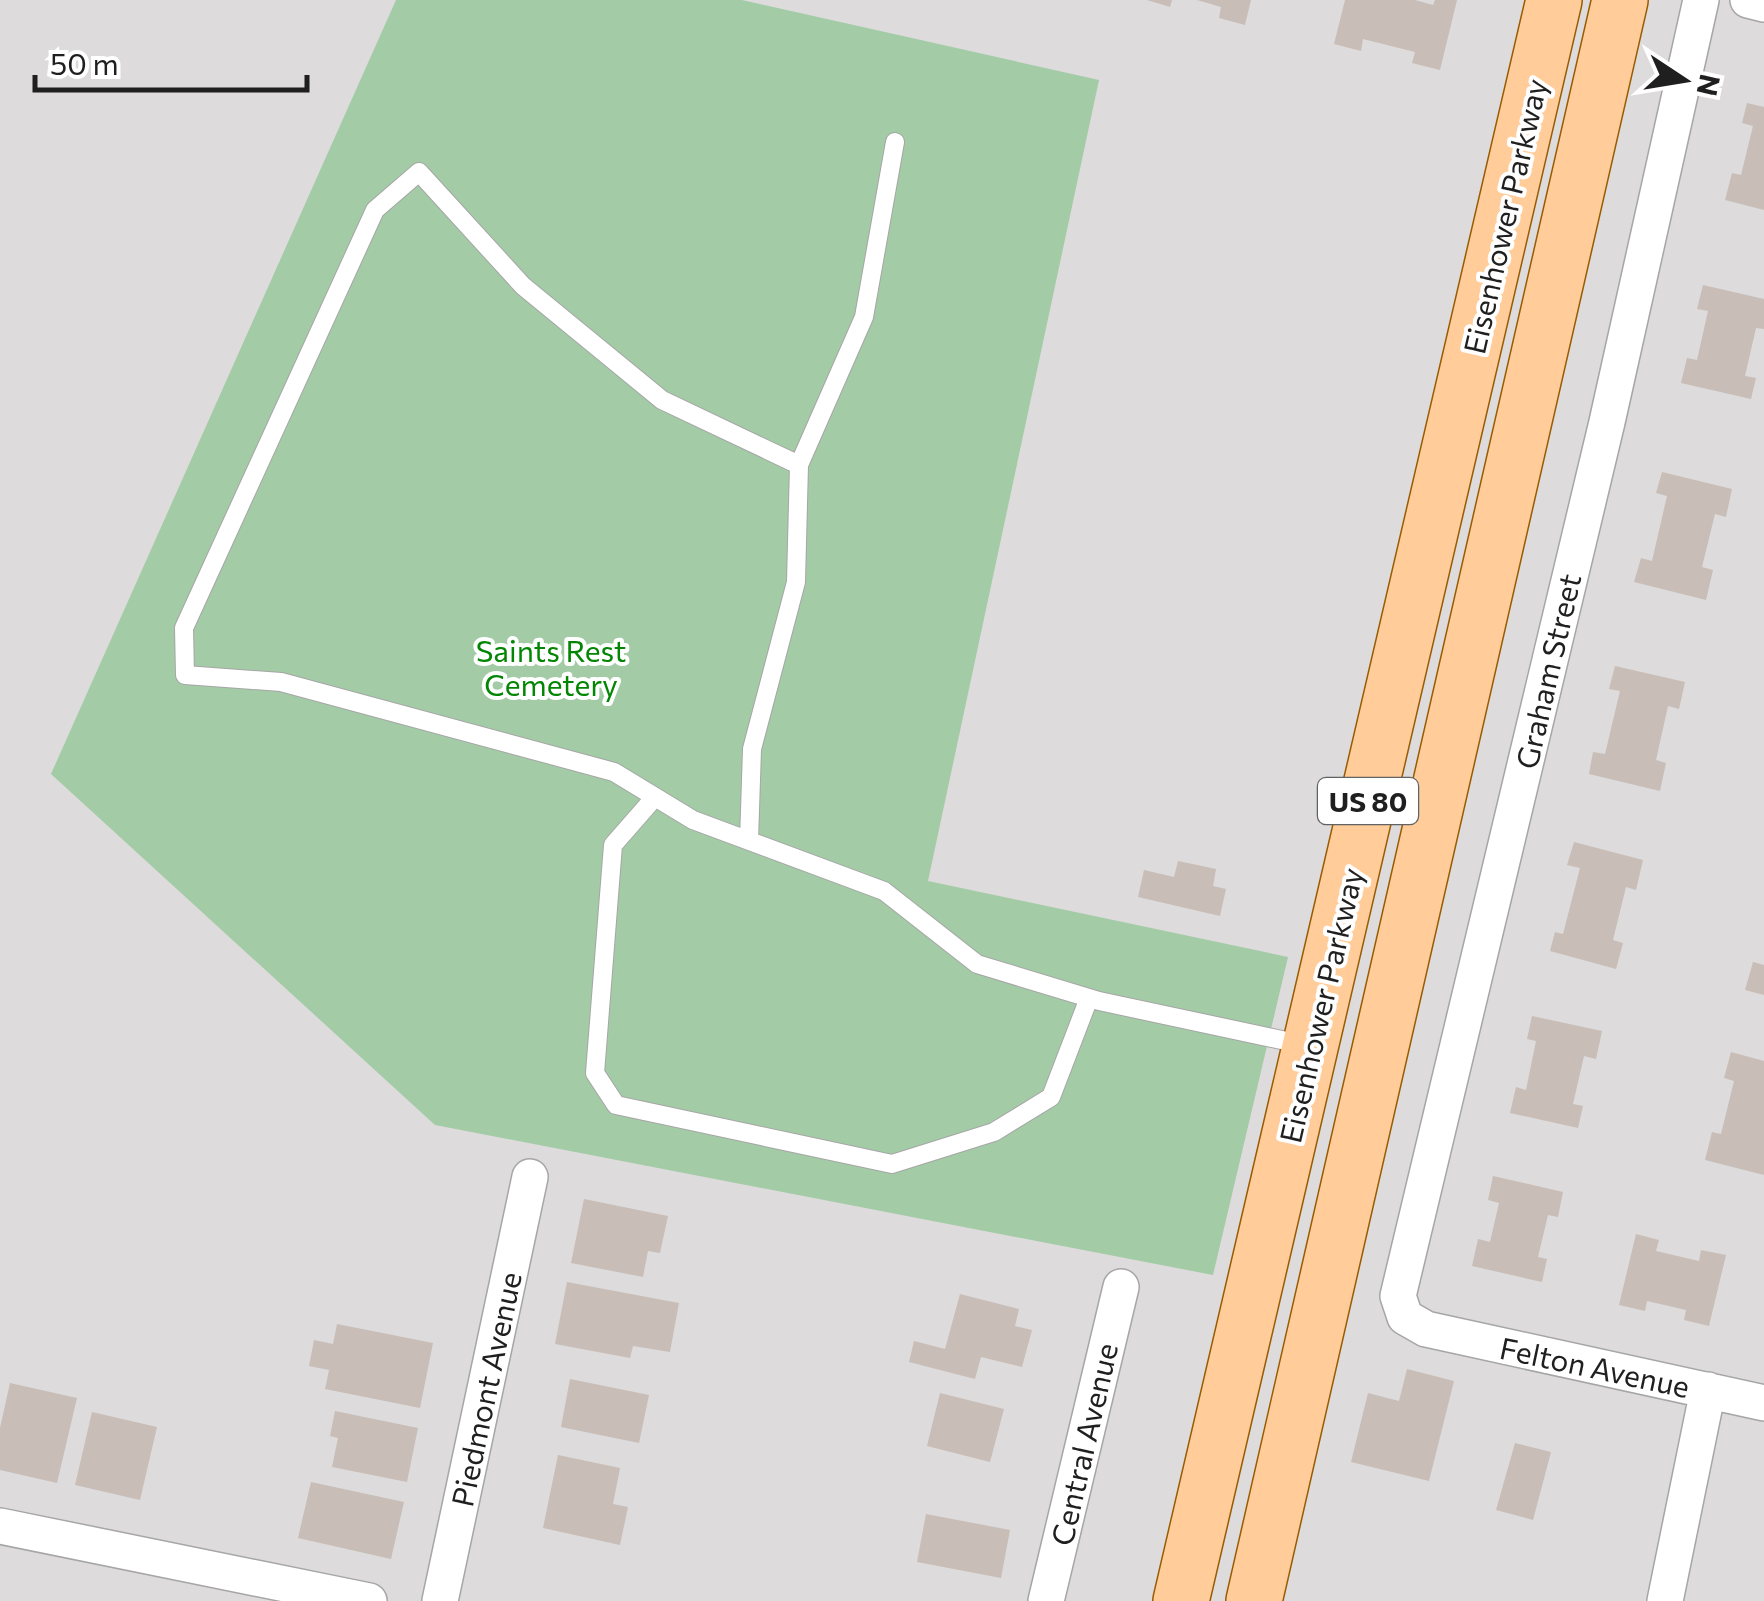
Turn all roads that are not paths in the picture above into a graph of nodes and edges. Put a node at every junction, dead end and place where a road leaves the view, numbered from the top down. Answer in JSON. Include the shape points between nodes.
{"nodes":[{"id":1,"x":1554,"y":0,"type":"edge"},
{"id":2,"x":1701,"y":0,"type":"edge"},
{"id":3,"x":1748,"y":0,"type":"edge"},
{"id":4,"x":1764,"y":4,"type":"edge"},
{"id":5,"x":1605,"y":14,"type":"edge"},
{"id":6,"x":896,"y":142,"type":"dead end"},
{"id":7,"x":799,"y":466,"type":"junction"},
{"id":8,"x":654,"y":796,"type":"junction"},
{"id":9,"x":750,"y":841,"type":"junction"},
{"id":10,"x":1089,"y":998,"type":"junction"},
{"id":11,"x":1311,"y":1046,"type":"junction"},
{"id":12,"x":530,"y":1177,"type":"dead end"},
{"id":13,"x":1121,"y":1287,"type":"dead end"},
{"id":14,"x":1426,"y":1329,"type":"joint"},
{"id":15,"x":1708,"y":1390,"type":"junction"},
{"id":16,"x":1764,"y":1402,"type":"edge"},
{"id":17,"x":0,"y":1526,"type":"edge"},
{"id":18,"x":369,"y":1601,"type":"edge"},
{"id":19,"x":440,"y":1601,"type":"edge"},
{"id":20,"x":1046,"y":1601,"type":"edge"},
{"id":21,"x":1182,"y":1601,"type":"edge"},
{"id":22,"x":1254,"y":1601,"type":"edge"},
{"id":23,"x":1665,"y":1601,"type":"edge"}],
"edges":[{"from":1,"to":11,"type":"main road","name":"Eisenhower Parkway","number":"US 80"},
{"from":2,"to":14,"type":"street","name":"Graham Street","via":[[1398,1296],[1406,1316]]},
{"from":3,"to":4,"type":"street"},
{"from":5,"to":22,"type":"main road","number":"US 80"},
{"from":6,"to":7,"type":"lane","via":[[864,317]]},
{"from":7,"to":8,"type":"lane","via":[[662,400],[522,286],[419,172],[375,210],[184,628],[184,675],[281,682],[614,772]]},
{"from":7,"to":9,"type":"lane","via":[[796,582],[752,749]]},
{"from":8,"to":9,"type":"lane","via":[[693,820]]},
{"from":8,"to":10,"type":"lane","via":[[613,844],[595,1073],[616,1105],[892,1164],[994,1132],[1051,1097]]},
{"from":9,"to":10,"type":"lane","via":[[884,891],[977,964]]},
{"from":10,"to":11,"type":"lane"},
{"from":11,"to":21,"type":"main road","name":"Eisenhower Parkway","number":"US 80"},
{"from":12,"to":19,"type":"street","name":"Piedmont Avenue"},
{"from":13,"to":20,"type":"street","name":"Central Avenue"},
{"from":14,"to":15,"type":"street","name":"Felton Avenue"},
{"from":15,"to":16,"type":"street","name":"Felton Avenue"},
{"from":15,"to":23,"type":"street"},
{"from":17,"to":18,"type":"street"}]}
